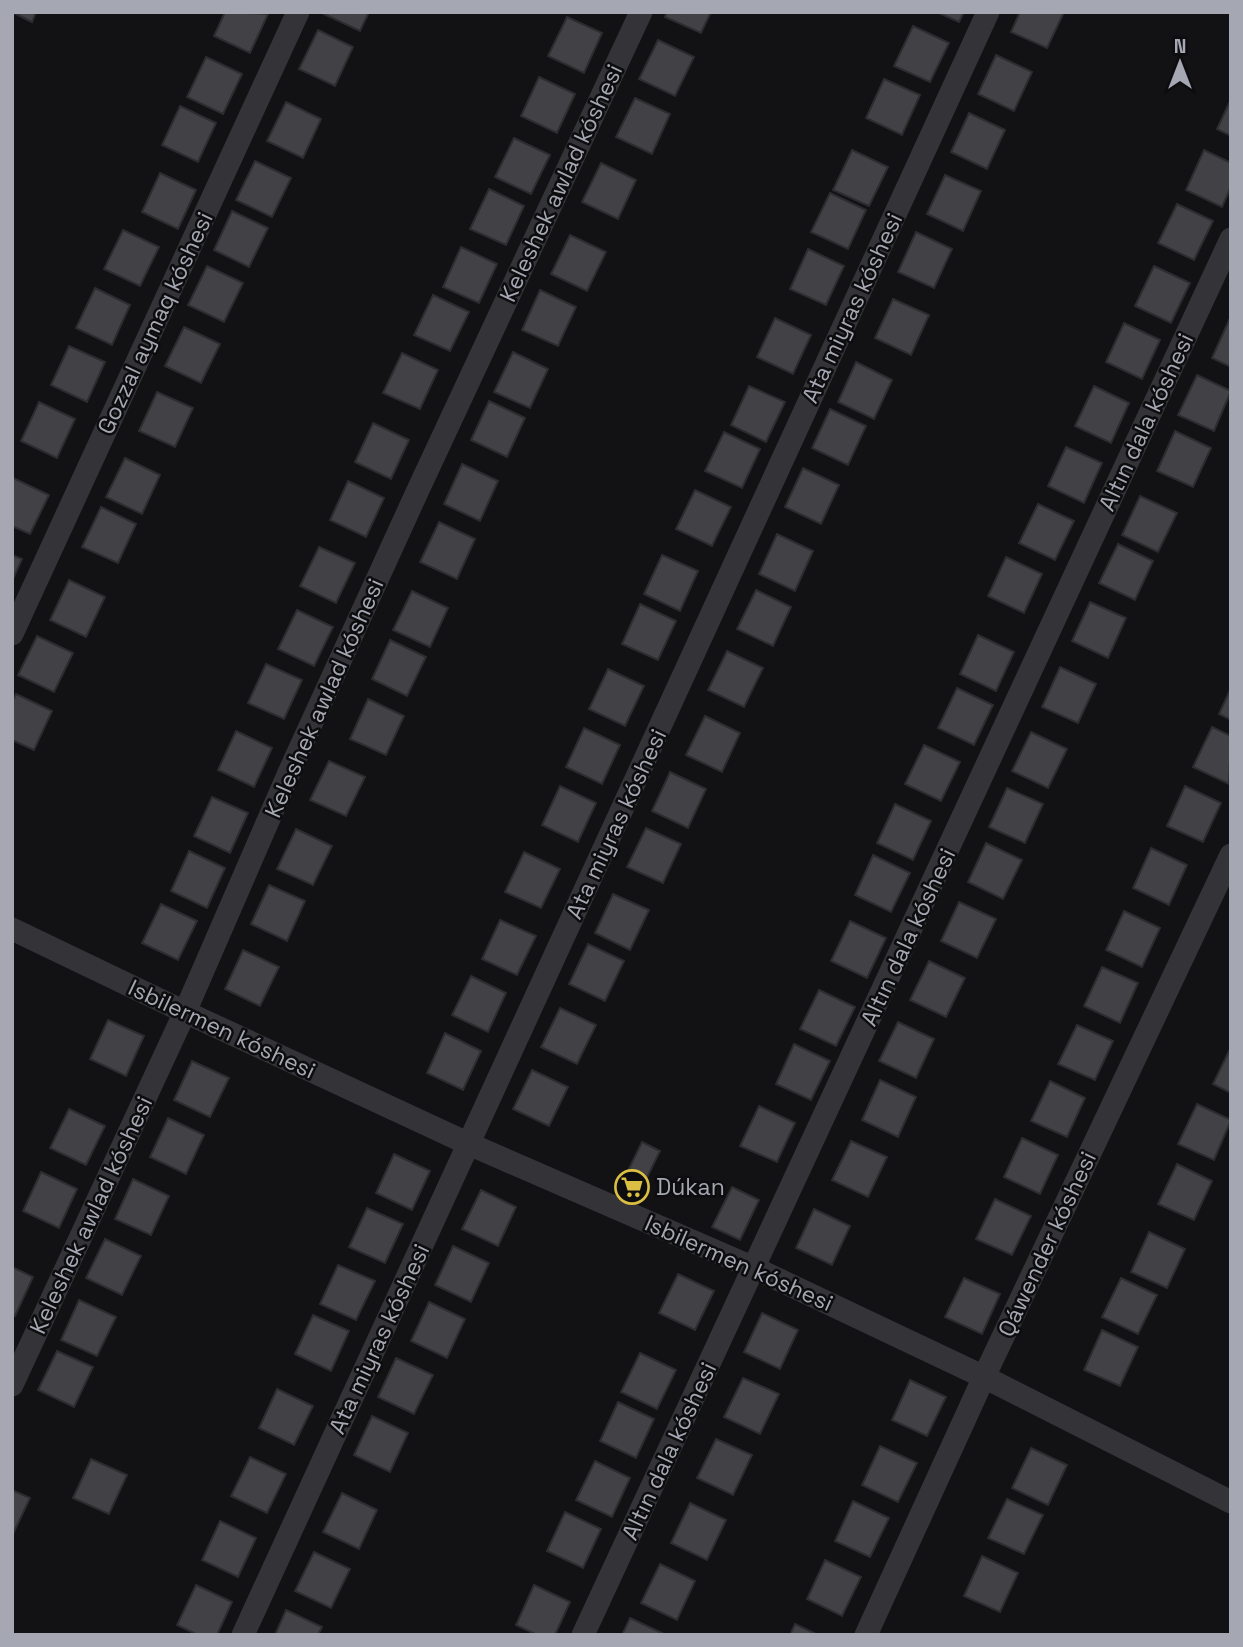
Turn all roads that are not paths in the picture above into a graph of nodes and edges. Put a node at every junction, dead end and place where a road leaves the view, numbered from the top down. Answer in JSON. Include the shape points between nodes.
{"nodes":[{"id":1,"x":298,"y":12,"type":"edge"},
{"id":2,"x":640,"y":12,"type":"edge"},
{"id":3,"x":988,"y":12,"type":"edge"},
{"id":4,"x":1231,"y":239,"type":"edge"},
{"id":5,"x":12,"y":634,"type":"edge"},
{"id":6,"x":1231,"y":855,"type":"edge"},
{"id":7,"x":12,"y":929,"type":"edge"},
{"id":8,"x":185,"y":1012,"type":"junction"},
{"id":9,"x":470,"y":1143,"type":"junction"},
{"id":10,"x":754,"y":1268,"type":"junction"},
{"id":11,"x":984,"y":1377,"type":"junction"},
{"id":12,"x":12,"y":1385,"type":"edge"},
{"id":13,"x":1231,"y":1502,"type":"edge"},
{"id":14,"x":243,"y":1635,"type":"edge"},
{"id":15,"x":583,"y":1635,"type":"edge"},
{"id":16,"x":866,"y":1635,"type":"edge"}],
"edges":[{"from":1,"to":5,"type":"street","name":"Gozzal aymaq kóshesi"},
{"from":2,"to":8,"type":"street","name":"Keleshek awlad kóshesi","via":[[400,527]]},
{"from":3,"to":9,"type":"street","name":"Ata miyras kóshesi"},
{"from":4,"to":10,"type":"street","name":"Altın dala kóshesi"},
{"from":6,"to":11,"type":"street","name":"Qáwender kóshesi"},
{"from":7,"to":8,"type":"street","name":"Isbilermen kóshesi"},
{"from":8,"to":9,"type":"street","name":"Isbilermen kóshesi"},
{"from":8,"to":12,"type":"street","name":"Keleshek awlad kóshesi"},
{"from":9,"to":10,"type":"street","name":"Isbilermen kóshesi"},
{"from":9,"to":14,"type":"street","name":"Ata miyras kóshesi"},
{"from":10,"to":11,"type":"street","name":"Isbilermen kóshesi"},
{"from":10,"to":15,"type":"street","name":"Altın dala kóshesi"},
{"from":11,"to":13,"type":"street","name":"Isbilermen kóshesi"},
{"from":11,"to":16,"type":"street","name":"Qáwender kóshesi"}]}
